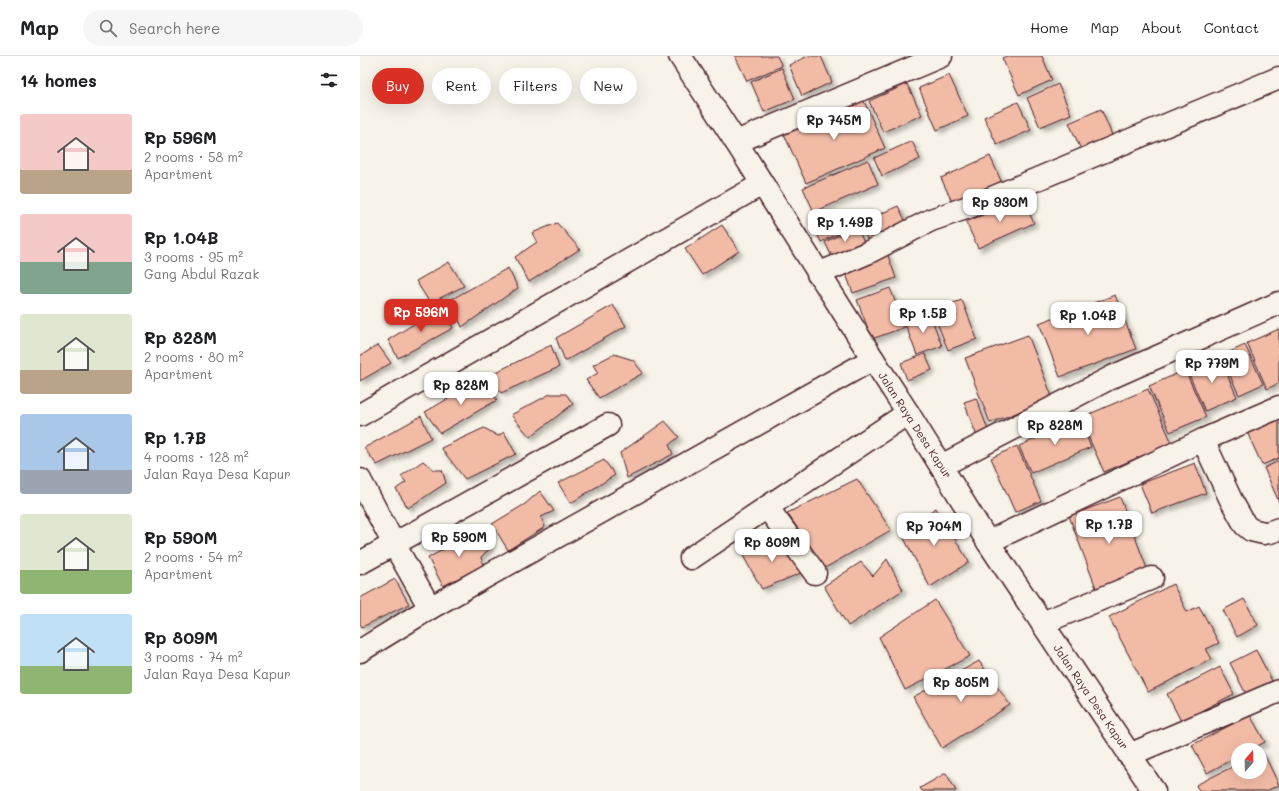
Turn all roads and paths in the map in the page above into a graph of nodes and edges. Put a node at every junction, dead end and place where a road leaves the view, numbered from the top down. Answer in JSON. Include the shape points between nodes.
{"nodes":[{"id":1,"x":680,"y":56,"type":"edge"},
{"id":2,"x":941,"y":56,"type":"edge"},
{"id":3,"x":1279,"y":78,"type":"edge"},
{"id":4,"x":736,"y":142,"type":"junction"},
{"id":5,"x":762,"y":184,"type":"junction"},
{"id":6,"x":818,"y":274,"type":"junction"},
{"id":7,"x":1279,"y":303,"type":"edge"},
{"id":8,"x":873,"y":360,"type":"junction"},
{"id":9,"x":1279,"y":407,"type":"edge"},
{"id":10,"x":908,"y":413,"type":"junction"},
{"id":11,"x":360,"y":415,"type":"edge"},
{"id":12,"x":608,"y":425,"type":"dead end"},
{"id":13,"x":1203,"y":440,"type":"junction"},
{"id":14,"x":941,"y":466,"type":"junction"},
{"id":15,"x":360,"y":480,"type":"edge"},
{"id":16,"x":767,"y":507,"type":"junction"},
{"id":17,"x":1279,"y":528,"type":"edge"},
{"id":18,"x":988,"y":542,"type":"junction"},
{"id":19,"x":394,"y":544,"type":"junction"},
{"id":20,"x":691,"y":558,"type":"dead end"},
{"id":21,"x":360,"y":563,"type":"edge"},
{"id":22,"x":815,"y":573,"type":"dead end"},
{"id":23,"x":1152,"y":578,"type":"dead end"},
{"id":24,"x":430,"y":608,"type":"junction"},
{"id":25,"x":1042,"y":623,"type":"junction"},
{"id":26,"x":360,"y":651,"type":"edge"},
{"id":27,"x":1279,"y":691,"type":"edge"},
{"id":28,"x":1129,"y":755,"type":"junction"},
{"id":29,"x":1148,"y":789,"type":"edge"}],
"edges":[{"from":1,"to":4,"type":"street","name":"Jalan Raya Desa Kapur"},
{"from":2,"to":4,"type":"street"},
{"from":3,"to":6,"type":"street","via":[[980,203],[931,220],[867,253]]},
{"from":4,"to":5,"type":"street","name":"Jalan Raya Desa Kapur"},
{"from":5,"to":6,"type":"street","name":"Jalan Raya Desa Kapur"},
{"from":5,"to":11,"type":"street"},
{"from":6,"to":8,"type":"street","name":"Jalan Raya Desa Kapur"},
{"from":7,"to":14,"type":"street","via":[[1112,377]]},
{"from":8,"to":10,"type":"street","name":"Jalan Raya Desa Kapur"},
{"from":8,"to":24,"type":"street"},
{"from":9,"to":13,"type":"street"},
{"from":10,"to":14,"type":"street","name":"Jalan Raya Desa Kapur"},
{"from":10,"to":16,"type":"street"},
{"from":12,"to":19,"type":"street"},
{"from":13,"to":17,"type":"street","via":[[1245,525],[1251,530],[1264,533]]},
{"from":13,"to":18,"type":"street"},
{"from":14,"to":18,"type":"street","name":"Jalan Raya Desa Kapur"},
{"from":15,"to":19,"type":"street"},
{"from":16,"to":20,"type":"street"},
{"from":16,"to":22,"type":"street"},
{"from":18,"to":25,"type":"street","name":"Jalan Raya Desa Kapur"},
{"from":19,"to":21,"type":"street"},
{"from":19,"to":24,"type":"street"},
{"from":23,"to":25,"type":"street"},
{"from":24,"to":26,"type":"street"},
{"from":25,"to":28,"type":"street","name":"Jalan Raya Desa Kapur"},
{"from":27,"to":28,"type":"street"},
{"from":28,"to":29,"type":"street","name":"Jalan Raya Desa Kapur"}]}
